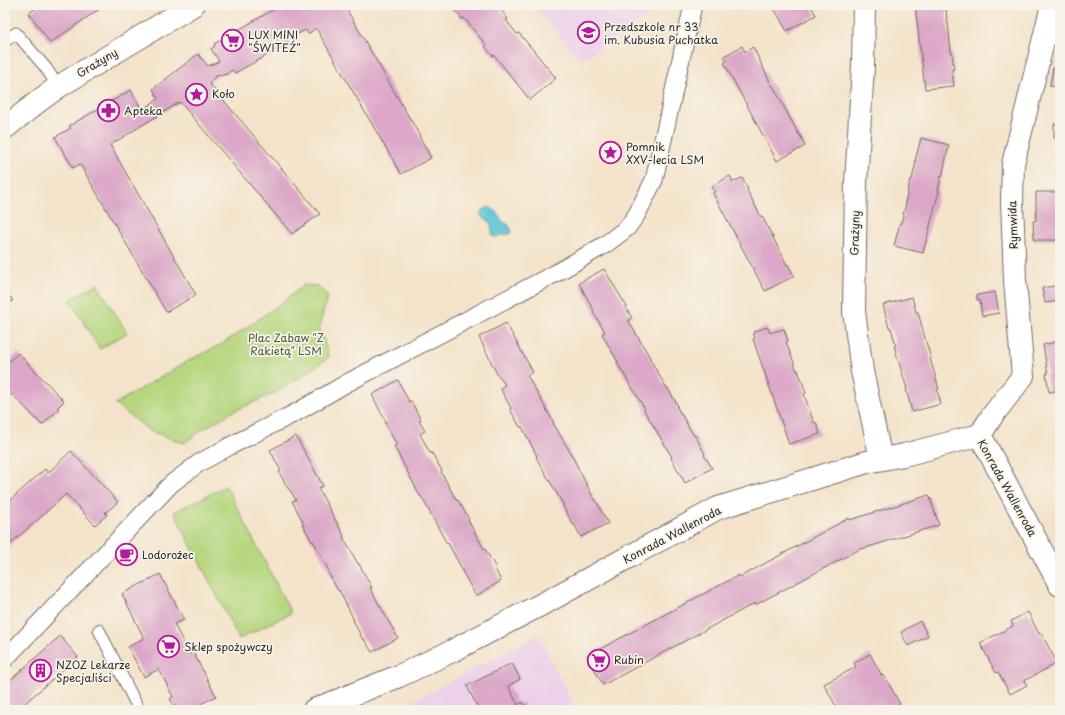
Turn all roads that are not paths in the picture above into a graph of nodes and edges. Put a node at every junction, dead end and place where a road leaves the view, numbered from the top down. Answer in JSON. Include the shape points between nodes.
{"nodes":[{"id":1,"x":194,"y":5,"type":"edge"},
{"id":2,"x":693,"y":5,"type":"edge"},
{"id":3,"x":864,"y":5,"type":"edge"},
{"id":4,"x":1052,"y":5,"type":"edge"},
{"id":5,"x":5,"y":42,"type":"edge"},
{"id":6,"x":58,"y":87,"type":"junction"},
{"id":7,"x":5,"y":128,"type":"edge"},
{"id":8,"x":980,"y":435,"type":"junction"},
{"id":9,"x":881,"y":459,"type":"junction"},
{"id":10,"x":1060,"y":585,"type":"edge"},
{"id":11,"x":99,"y":630,"type":"dead end"},
{"id":12,"x":5,"y":659,"type":"edge"},
{"id":13,"x":139,"y":710,"type":"edge"},
{"id":14,"x":314,"y":710,"type":"edge"}],
"edges":[{"from":1,"to":6,"type":"street","name":"Grażyny"},
{"from":2,"to":12,"type":"street","via":[[654,180],[627,228],[606,244],[558,272],[199,463],[171,484]]},
{"from":3,"to":9,"type":"street","name":"Grażyny","via":[[856,183],[854,311],[862,371]]},
{"from":4,"to":8,"type":"street","name":"Rymwida","via":[[1013,164],[1015,280],[1023,376]]},
{"from":5,"to":6,"type":"lane","via":[[16,33],[46,68]]},
{"from":6,"to":7,"type":"street","name":"Grażyny"},
{"from":8,"to":9,"type":"street","name":"Konrada Wallenroda"},
{"from":8,"to":10,"type":"street","name":"Konrada Wallenroda"},
{"from":9,"to":14,"type":"street","name":"Konrada Wallenroda","via":[[718,508],[452,651],[400,676]]},
{"from":11,"to":13,"type":"lane"}]}
